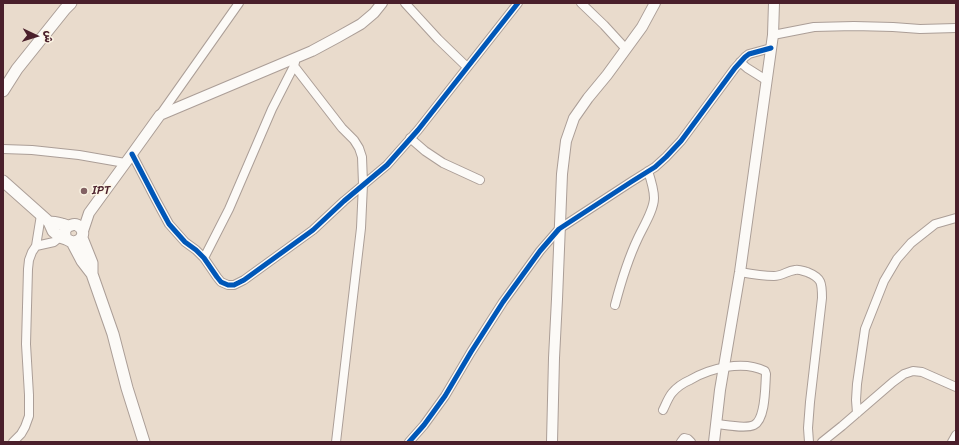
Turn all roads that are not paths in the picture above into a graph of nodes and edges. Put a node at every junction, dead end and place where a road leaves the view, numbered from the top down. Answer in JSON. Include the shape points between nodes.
{"nodes":[{"id":1,"x":71,"y":3,"type":"edge"},
{"id":2,"x":239,"y":3,"type":"edge"},
{"id":3,"x":382,"y":3,"type":"edge"},
{"id":4,"x":405,"y":3,"type":"edge"},
{"id":5,"x":518,"y":3,"type":"edge"},
{"id":6,"x":581,"y":3,"type":"edge"},
{"id":7,"x":655,"y":3,"type":"edge"},
{"id":8,"x":774,"y":3,"type":"edge"},
{"id":9,"x":956,"y":28,"type":"edge"},
{"id":10,"x":773,"y":35,"type":"junction"},
{"id":11,"x":771,"y":48,"type":"junction"},
{"id":12,"x":626,"y":49,"type":"junction"},
{"id":13,"x":295,"y":62,"type":"junction"},
{"id":14,"x":740,"y":62,"type":"junction"},
{"id":15,"x":467,"y":67,"type":"junction"},
{"id":16,"x":766,"y":80,"type":"junction"},
{"id":17,"x":3,"y":91,"type":"edge"},
{"id":18,"x":160,"y":115,"type":"junction"},
{"id":19,"x":410,"y":138,"type":"junction"},
{"id":20,"x":3,"y":149,"type":"edge"},
{"id":21,"x":132,"y":154,"type":"junction"},
{"id":22,"x":125,"y":163,"type":"junction"},
{"id":23,"x":648,"y":172,"type":"junction"},
{"id":24,"x":480,"y":180,"type":"dead end"},
{"id":25,"x":3,"y":181,"type":"edge"},
{"id":26,"x":363,"y":184,"type":"junction"},
{"id":27,"x":956,"y":218,"type":"edge"},
{"id":28,"x":45,"y":219,"type":"junction"},
{"id":29,"x":559,"y":229,"type":"junction"},
{"id":30,"x":72,"y":234,"type":"junction"},
{"id":31,"x":36,"y":246,"type":"junction"},
{"id":32,"x":204,"y":258,"type":"junction"},
{"id":33,"x":740,"y":272,"type":"junction"},
{"id":34,"x":615,"y":305,"type":"dead end"},
{"id":35,"x":724,"y":367,"type":"junction"},
{"id":36,"x":956,"y":386,"type":"edge"},
{"id":37,"x":663,"y":410,"type":"dead end"},
{"id":38,"x":857,"y":413,"type":"junction"},
{"id":39,"x":717,"y":424,"type":"junction"},
{"id":40,"x":956,"y":435,"type":"edge"},
{"id":41,"x":14,"y":442,"type":"edge"},
{"id":42,"x":144,"y":442,"type":"edge"},
{"id":43,"x":336,"y":442,"type":"edge"},
{"id":44,"x":408,"y":442,"type":"edge"},
{"id":45,"x":552,"y":442,"type":"edge"},
{"id":46,"x":681,"y":442,"type":"edge"},
{"id":47,"x":691,"y":442,"type":"edge"},
{"id":48,"x":714,"y":442,"type":"edge"},
{"id":49,"x":809,"y":442,"type":"edge"},
{"id":50,"x":822,"y":442,"type":"edge"},
{"id":51,"x":952,"y":442,"type":"edge"}],
"edges":[{"from":1,"to":17,"type":"main road","via":[[17,69]]},
{"from":2,"to":18,"type":"street"},
{"from":3,"to":13,"type":"street","via":[[361,24]]},
{"from":4,"to":15,"type":"street"},
{"from":5,"to":15,"type":"street"},
{"from":6,"to":12,"type":"street"},
{"from":7,"to":12,"type":"street"},
{"from":8,"to":10,"type":"street"},
{"from":9,"to":10,"type":"street","via":[[814,27]]},
{"from":10,"to":11,"type":"street"},
{"from":11,"to":14,"type":"street","via":[[749,54]]},
{"from":11,"to":16,"type":"street"},
{"from":12,"to":29,"type":"street","via":[[574,118],[566,141]]},
{"from":13,"to":18,"type":"street","via":[[273,68]]},
{"from":13,"to":26,"type":"street","via":[[359,148]]},
{"from":13,"to":32,"type":"street","via":[[229,209]]},
{"from":14,"to":16,"type":"street"},
{"from":14,"to":23,"type":"street","via":[[681,141]]},
{"from":15,"to":19,"type":"street"},
{"from":16,"to":33,"type":"street"},
{"from":18,"to":21,"type":"street"},
{"from":19,"to":24,"type":"street","via":[[443,163]]},
{"from":19,"to":26,"type":"street","via":[[387,165]]},
{"from":20,"to":22,"type":"street","via":[[79,155]]},
{"from":21,"to":22,"type":"street"},
{"from":21,"to":32,"type":"street","via":[[169,224]]},
{"from":22,"to":30,"type":"street"},
{"from":23,"to":29,"type":"street"},
{"from":23,"to":34,"type":"street","via":[[654,200],[620,285]]},
{"from":25,"to":28,"type":"main road"},
{"from":26,"to":32,"type":"street","via":[[313,230],[234,285],[228,285],[216,277]]},
{"from":26,"to":43,"type":"street","via":[[361,228]]},
{"from":27,"to":38,"type":"street","via":[[935,224],[912,243],[897,259],[884,281],[865,330],[857,384]]},
{"from":28,"to":30,"type":"main road","via":[[63,224]]},
{"from":28,"to":31,"type":"street"},
{"from":29,"to":44,"type":"street","via":[[503,302],[444,396],[424,425]]},
{"from":29,"to":45,"type":"street"},
{"from":30,"to":31,"type":"street"},
{"from":30,"to":42,"type":"main road","via":[[82,261],[92,274],[113,334]]},
{"from":31,"to":41,"type":"street","via":[[28,269],[26,344],[29,416],[23,431]]},
{"from":33,"to":35,"type":"street"},
{"from":33,"to":49,"type":"street","via":[[775,276],[798,269],[817,277],[820,281],[822,298],[810,402]]},
{"from":35,"to":37,"type":"street","via":[[701,374],[681,385],[672,393]]},
{"from":35,"to":39,"type":"street"},
{"from":35,"to":39,"type":"street","via":[[755,367],[765,371],[763,408],[759,420],[754,425]]},
{"from":36,"to":38,"type":"street","via":[[922,372],[913,371],[893,382]]},
{"from":38,"to":50,"type":"street"},
{"from":39,"to":48,"type":"street"},
{"from":40,"to":51,"type":"street"},
{"from":46,"to":47,"type":"street","via":[[684,438]]}]}
